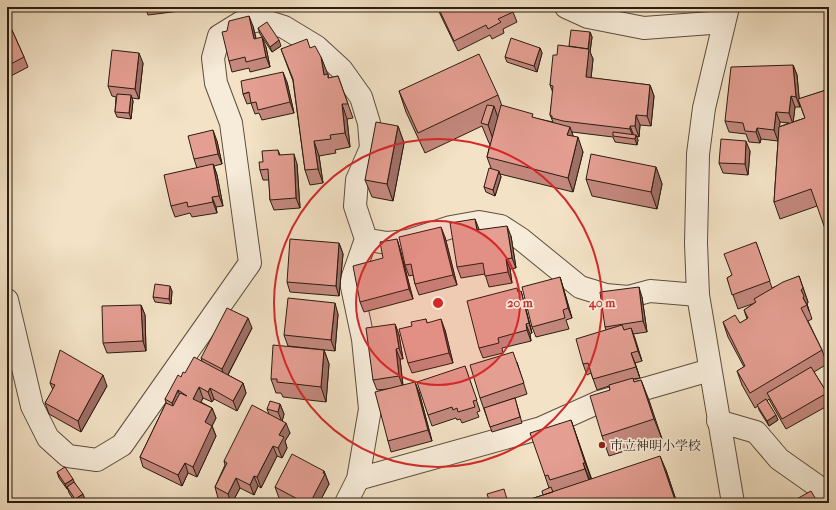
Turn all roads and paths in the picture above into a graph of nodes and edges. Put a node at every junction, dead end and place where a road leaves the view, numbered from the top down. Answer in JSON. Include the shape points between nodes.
{"nodes":[{"id":1,"x":566,"y":7,"type":"edge"},
{"id":2,"x":261,"y":13,"type":"edge"},
{"id":3,"x":726,"y":14,"type":"edge"},
{"id":4,"x":366,"y":239,"type":"junction"},
{"id":5,"x":698,"y":295,"type":"junction"},
{"id":6,"x":7,"y":300,"type":"edge"},
{"id":7,"x":710,"y":370,"type":"junction"},
{"id":8,"x":718,"y":421,"type":"junction"},
{"id":9,"x":358,"y":479,"type":"junction"},
{"id":10,"x":829,"y":497,"type":"edge"},
{"id":11,"x":346,"y":503,"type":"edge"},
{"id":12,"x":733,"y":503,"type":"edge"}],
"edges":[{"from":1,"to":3,"type":"street","via":[[588,17],[644,28]]},
{"from":2,"to":4,"type":"street","via":[[317,47],[340,69],[361,97],[369,123],[371,148],[357,180],[355,206]]},
{"from":2,"to":6,"type":"street","via":[[219,36],[213,58],[216,83],[230,123],[250,263],[122,445],[97,460],[68,456],[48,438],[32,406]]},
{"from":3,"to":5,"type":"street","via":[[704,108],[698,154]]},
{"from":4,"to":5,"type":"street","via":[[387,243],[408,241],[450,227],[479,222],[501,226],[521,239],[580,288],[628,298],[650,291]]},
{"from":4,"to":9,"type":"street","via":[[351,282],[363,339],[370,409]]},
{"from":5,"to":7,"type":"street"},
{"from":7,"to":8,"type":"street"},
{"from":7,"to":9,"type":"street","via":[[599,402],[541,428]]},
{"from":8,"to":10,"type":"street","via":[[756,432],[779,459]]},
{"from":8,"to":12,"type":"street"},
{"from":9,"to":11,"type":"street"}]}
